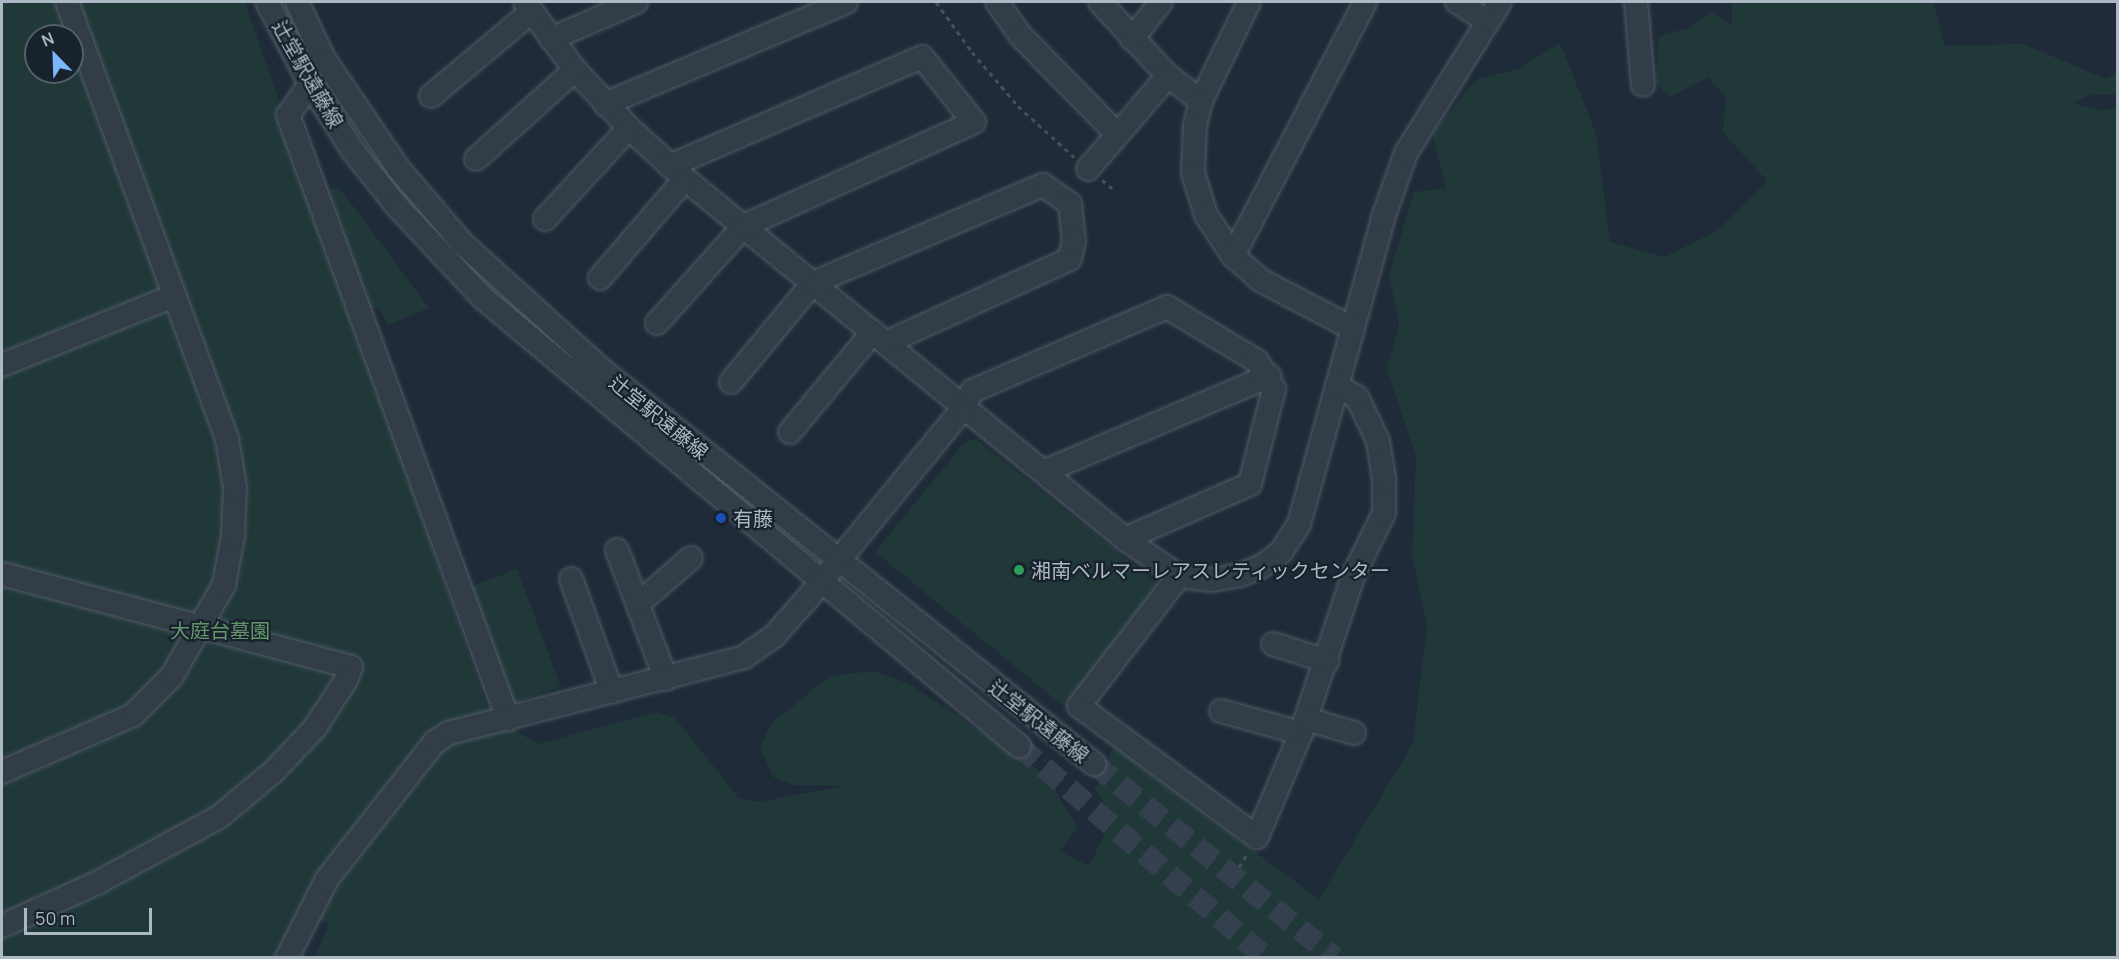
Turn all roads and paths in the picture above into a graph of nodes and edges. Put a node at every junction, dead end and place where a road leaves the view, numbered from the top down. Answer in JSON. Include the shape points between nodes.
{"nodes":[{"id":1,"x":68,"y":2,"type":"edge"},
{"id":2,"x":267,"y":2,"type":"edge"},
{"id":3,"x":297,"y":2,"type":"edge"},
{"id":4,"x":636,"y":2,"type":"edge"},
{"id":5,"x":846,"y":2,"type":"edge"},
{"id":6,"x":936,"y":2,"type":"edge"},
{"id":7,"x":997,"y":2,"type":"edge"},
{"id":8,"x":1100,"y":2,"type":"edge"},
{"id":9,"x":1161,"y":2,"type":"edge"},
{"id":10,"x":1249,"y":2,"type":"edge"},
{"id":11,"x":1365,"y":2,"type":"edge"},
{"id":12,"x":1457,"y":2,"type":"edge"},
{"id":13,"x":1500,"y":2,"type":"edge"},
{"id":14,"x":1636,"y":2,"type":"edge"},
{"id":15,"x":528,"y":7,"type":"edge"},
{"id":16,"x":1488,"y":21,"type":"junction"},
{"id":17,"x":551,"y":39,"type":"junction"},
{"id":18,"x":1132,"y":39,"type":"junction"},
{"id":19,"x":575,"y":70,"type":"junction"},
{"id":20,"x":1168,"y":76,"type":"junction"},
{"id":21,"x":310,"y":84,"type":"junction"},
{"id":22,"x":1643,"y":85,"type":"dead end"},
{"id":23,"x":431,"y":96,"type":"dead end"},
{"id":24,"x":1201,"y":101,"type":"junction"},
{"id":25,"x":605,"y":104,"type":"junction"},
{"id":26,"x":629,"y":128,"type":"junction"},
{"id":27,"x":1117,"y":134,"type":"junction"},
{"id":28,"x":476,"y":159,"type":"dead end"},
{"id":29,"x":1088,"y":169,"type":"junction"},
{"id":30,"x":678,"y":172,"type":"junction"},
{"id":31,"x":1112,"y":188,"type":"dead end"},
{"id":32,"x":545,"y":219,"type":"dead end"},
{"id":33,"x":744,"y":226,"type":"junction"},
{"id":34,"x":1233,"y":256,"type":"junction"},
{"id":35,"x":600,"y":278,"type":"dead end"},
{"id":36,"x":813,"y":283,"type":"junction"},
{"id":37,"x":174,"y":296,"type":"junction"},
{"id":38,"x":657,"y":323,"type":"dead end"},
{"id":39,"x":1352,"y":328,"type":"junction"},
{"id":40,"x":879,"y":337,"type":"junction"},
{"id":41,"x":2,"y":365,"type":"edge"},
{"id":42,"x":1269,"y":376,"type":"junction"},
{"id":43,"x":731,"y":382,"type":"dead end"},
{"id":44,"x":1337,"y":386,"type":"junction"},
{"id":45,"x":964,"y":407,"type":"junction"},
{"id":46,"x":790,"y":432,"type":"dead end"},
{"id":47,"x":1043,"y":472,"type":"junction"},
{"id":48,"x":1125,"y":538,"type":"junction"},
{"id":49,"x":617,"y":550,"type":"dead end"},
{"id":50,"x":691,"y":558,"type":"dead end"},
{"id":51,"x":837,"y":562,"type":"junction"},
{"id":52,"x":2,"y":574,"type":"edge"},
{"id":53,"x":1179,"y":576,"type":"junction"},
{"id":54,"x":571,"y":579,"type":"dead end"},
{"id":55,"x":820,"y":582,"type":"junction"},
{"id":56,"x":638,"y":604,"type":"junction"},
{"id":57,"x":201,"y":629,"type":"junction"},
{"id":58,"x":1273,"y":644,"type":"dead end"},
{"id":59,"x":1327,"y":661,"type":"junction"},
{"id":60,"x":666,"y":679,"type":"junction"},
{"id":61,"x":612,"y":692,"type":"junction"},
{"id":62,"x":1221,"y":711,"type":"dead end"},
{"id":63,"x":508,"y":719,"type":"junction"},
{"id":64,"x":1303,"y":726,"type":"junction"},
{"id":65,"x":1354,"y":733,"type":"dead end"},
{"id":66,"x":1019,"y":746,"type":"tunnel mouth"},
{"id":67,"x":1094,"y":765,"type":"tunnel mouth"},
{"id":68,"x":2,"y":772,"type":"edge"},
{"id":69,"x":2,"y":926,"type":"edge"},
{"id":70,"x":288,"y":957,"type":"edge"}],
"edges":[{"from":1,"to":37,"type":"street"},
{"from":2,"to":21,"type":"street","name":"辻堂駅遠藤線"},
{"from":3,"to":51,"type":"street","name":"辻堂駅遠藤線","via":[[324,59],[398,168],[462,243],[601,369]]},
{"from":4,"to":17,"type":"street"},
{"from":5,"to":25,"type":"street"},
{"from":6,"to":29,"type":"path","via":[[1018,106]]},
{"from":7,"to":27,"type":"street","via":[[1020,35]]},
{"from":8,"to":18,"type":"street"},
{"from":9,"to":18,"type":"street"},
{"from":10,"to":24,"type":"street"},
{"from":11,"to":34,"type":"street"},
{"from":12,"to":16,"type":"street"},
{"from":13,"to":16,"type":"street"},
{"from":14,"to":22,"type":"street"},
{"from":15,"to":17,"type":"street"},
{"from":15,"to":23,"type":"street"},
{"from":16,"to":39,"type":"street","via":[[1406,153]]},
{"from":17,"to":19,"type":"street"},
{"from":18,"to":20,"type":"street"},
{"from":19,"to":25,"type":"street"},
{"from":19,"to":28,"type":"street"},
{"from":20,"to":24,"type":"street"},
{"from":20,"to":27,"type":"street"},
{"from":21,"to":55,"type":"street","name":"辻堂駅遠藤線","via":[[353,151],[396,205],[483,298]]},
{"from":21,"to":63,"type":"street","via":[[288,115]]},
{"from":24,"to":34,"type":"street","via":[[1195,125],[1193,173],[1206,215]]},
{"from":25,"to":26,"type":"street"},
{"from":26,"to":30,"type":"street"},
{"from":26,"to":32,"type":"street"},
{"from":27,"to":29,"type":"street"},
{"from":29,"to":31,"type":"path"},
{"from":30,"to":33,"type":"street"},
{"from":30,"to":33,"type":"street","via":[[922,57],[974,122]]},
{"from":30,"to":35,"type":"street"},
{"from":33,"to":36,"type":"street"},
{"from":33,"to":38,"type":"street"},
{"from":34,"to":39,"type":"street","via":[[1262,281]]},
{"from":36,"to":40,"type":"street"},
{"from":36,"to":40,"type":"street","via":[[1043,185],[1070,204],[1074,241],[1070,259]]},
{"from":36,"to":43,"type":"street"},
{"from":37,"to":41,"type":"street"},
{"from":37,"to":57,"type":"street","via":[[227,439],[235,487],[224,585]]},
{"from":39,"to":44,"type":"street"},
{"from":40,"to":45,"type":"street"},
{"from":40,"to":46,"type":"street"},
{"from":42,"to":45,"type":"street","via":[[1257,361],[1167,308],[972,391]]},
{"from":42,"to":47,"type":"street"},
{"from":42,"to":48,"type":"street","via":[[1274,389],[1250,484]]},
{"from":44,"to":53,"type":"street","via":[[1299,524],[1281,552],[1240,575],[1212,580]]},
{"from":44,"to":59,"type":"street","via":[[1357,397],[1378,441],[1384,513],[1354,574]]},
{"from":45,"to":47,"type":"street"},
{"from":45,"to":51,"type":"street"},
{"from":47,"to":48,"type":"street"},
{"from":48,"to":53,"type":"street"},
{"from":49,"to":56,"type":"street"},
{"from":50,"to":56,"type":"street"},
{"from":51,"to":55,"type":"street"},
{"from":51,"to":67,"type":"street","name":"辻堂駅遠藤線"},
{"from":52,"to":57,"type":"street"},
{"from":53,"to":64,"type":"street","via":[[1079,706],[1257,837]]},
{"from":54,"to":61,"type":"street"},
{"from":55,"to":60,"type":"street","via":[[775,635],[744,657]]},
{"from":55,"to":66,"type":"street","name":"辻堂駅遠藤線"},
{"from":56,"to":60,"type":"street"},
{"from":57,"to":68,"type":"street","via":[[172,676],[133,715]]},
{"from":57,"to":69,"type":"street","via":[[351,667],[314,729],[273,772],[226,812],[99,882]]},
{"from":58,"to":59,"type":"street"},
{"from":59,"to":64,"type":"street"},
{"from":60,"to":61,"type":"street"},
{"from":61,"to":63,"type":"street"},
{"from":62,"to":64,"type":"street"},
{"from":63,"to":70,"type":"street","via":[[450,733],[435,742],[327,879]]},
{"from":64,"to":65,"type":"street"}]}
